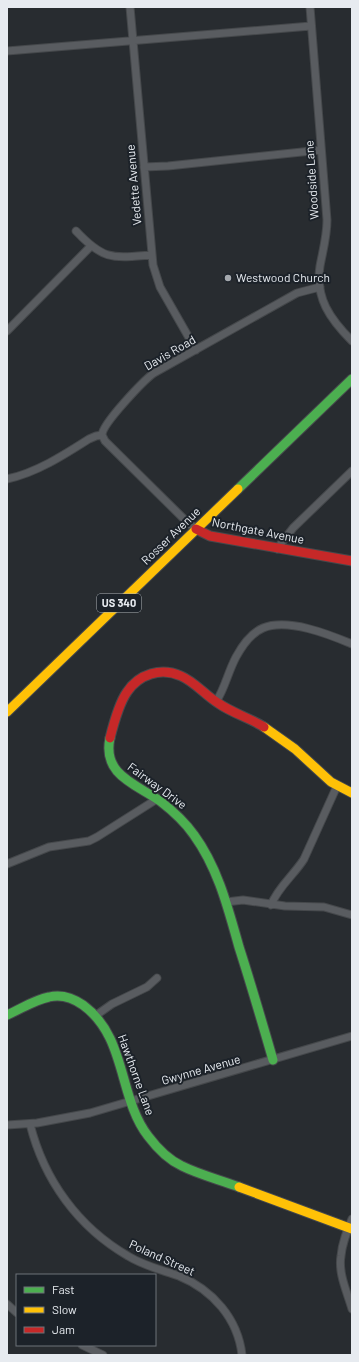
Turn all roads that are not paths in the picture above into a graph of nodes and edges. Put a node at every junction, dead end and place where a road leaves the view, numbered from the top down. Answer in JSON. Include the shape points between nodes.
{"nodes":[{"id":1,"x":130,"y":7,"type":"edge"},
{"id":2,"x":310,"y":7,"type":"edge"},
{"id":3,"x":311,"y":26,"type":"junction"},
{"id":4,"x":133,"y":41,"type":"junction"},
{"id":5,"x":7,"y":51,"type":"edge"},
{"id":6,"x":321,"y":150,"type":"junction"},
{"id":7,"x":144,"y":167,"type":"junction"},
{"id":8,"x":76,"y":231,"type":"dead end"},
{"id":9,"x":91,"y":246,"type":"junction"},
{"id":10,"x":152,"y":255,"type":"junction"},
{"id":11,"x":320,"y":287,"type":"junction"},
{"id":12,"x":7,"y":331,"type":"edge"},
{"id":13,"x":352,"y":341,"type":"edge"},
{"id":14,"x":196,"y":350,"type":"junction"},
{"id":15,"x":352,"y":378,"type":"edge"},
{"id":16,"x":102,"y":435,"type":"junction"},
{"id":17,"x":352,"y":471,"type":"edge"},
{"id":18,"x":7,"y":480,"type":"edge"},
{"id":19,"x":196,"y":529,"type":"junction"},
{"id":20,"x":278,"y":549,"type":"junction"},
{"id":21,"x":352,"y":561,"type":"edge"},
{"id":22,"x":352,"y":644,"type":"edge"},
{"id":23,"x":216,"y":702,"type":"junction"},
{"id":24,"x":7,"y":712,"type":"edge"},
{"id":25,"x":337,"y":786,"type":"junction"},
{"id":26,"x":352,"y":793,"type":"edge"},
{"id":27,"x":157,"y":799,"type":"junction"},
{"id":28,"x":7,"y":864,"type":"edge"},
{"id":29,"x":226,"y":902,"type":"junction"},
{"id":30,"x":271,"y":905,"type":"junction"},
{"id":31,"x":352,"y":915,"type":"edge"},
{"id":32,"x":158,"y":978,"type":"dead end"},
{"id":33,"x":7,"y":1015,"type":"edge"},
{"id":34,"x":95,"y":1016,"type":"junction"},
{"id":35,"x":352,"y":1036,"type":"edge"},
{"id":36,"x":273,"y":1060,"type":"junction"},
{"id":37,"x":132,"y":1102,"type":"junction"},
{"id":38,"x":30,"y":1124,"type":"junction"},
{"id":39,"x":7,"y":1125,"type":"edge"},
{"id":40,"x":351,"y":1225,"type":"edge"},
{"id":41,"x":7,"y":1304,"type":"edge"},
{"id":42,"x":352,"y":1309,"type":"edge"},
{"id":43,"x":16,"y":1312,"type":"edge"},
{"id":44,"x":84,"y":1346,"type":"edge"},
{"id":45,"x":103,"y":1355,"type":"edge"},
{"id":46,"x":242,"y":1355,"type":"edge"}],
"edges":[{"from":1,"to":4,"type":"street","name":"Vedette Avenue"},
{"from":2,"to":3,"type":"street","name":"Woodside Lane"},
{"from":3,"to":4,"type":"street"},
{"from":3,"to":6,"type":"street","name":"Woodside Lane"},
{"from":4,"to":5,"type":"street"},
{"from":4,"to":7,"type":"street","name":"Vedette Avenue"},
{"from":6,"to":7,"type":"street"},
{"from":6,"to":11,"type":"street","name":"Woodside Lane","via":[[327,229],[319,273]]},
{"from":7,"to":10,"type":"street","name":"Vedette Avenue"},
{"from":8,"to":9,"type":"street"},
{"from":9,"to":10,"type":"street","via":[[114,257]]},
{"from":9,"to":12,"type":"street"},
{"from":10,"to":14,"type":"street","name":"Vedette Avenue","via":[[160,287]]},
{"from":11,"to":13,"type":"street","name":"Woodside Lane","via":[[329,314]]},
{"from":11,"to":14,"type":"street","name":"Davis Road","via":[[297,293]]},
{"from":14,"to":16,"type":"street","name":"Davis Road","via":[[154,373],[141,384],[106,424]]},
{"from":15,"to":19,"type":"street","name":"Rosser Avenue","number":"US 340"},
{"from":16,"to":18,"type":"street","via":[[88,439],[41,466]]},
{"from":16,"to":19,"type":"street","name":"Northgate Avenue","via":[[105,441]]},
{"from":17,"to":20,"type":"street","via":[[293,528]]},
{"from":19,"to":20,"type":"street","name":"Northgate Avenue","via":[[210,536]]},
{"from":19,"to":24,"type":"street","name":"Rosser Avenue","number":"US 340"},
{"from":20,"to":21,"type":"street","name":"Northgate Avenue"},
{"from":22,"to":23,"type":"street","via":[[290,626],[264,628],[254,634],[242,648]]},
{"from":23,"to":25,"type":"street","name":"Fairway Drive","via":[[267,728],[303,756],[323,777]]},
{"from":23,"to":27,"type":"street","name":"Fairway Drive","via":[[186,678],[171,672],[148,675],[127,692],[110,737],[108,753],[117,772]]},
{"from":25,"to":26,"type":"street","name":"Fairway Drive"},
{"from":25,"to":30,"type":"street","via":[[298,870]]},
{"from":27,"to":28,"type":"street","via":[[97,837],[44,848]]},
{"from":27,"to":29,"type":"street","name":"Fairway Drive","via":[[178,815],[196,835],[211,860]]},
{"from":29,"to":30,"type":"street","via":[[243,900]]},
{"from":29,"to":36,"type":"street","name":"Fairway Drive"},
{"from":30,"to":31,"type":"street","via":[[324,907]]},
{"from":32,"to":34,"type":"street","via":[[147,987],[112,1004]]},
{"from":33,"to":34,"type":"street","name":"Hawthorne Lane","via":[[55,996],[79,1002]]},
{"from":34,"to":37,"type":"street","name":"Hawthorne Lane","via":[[115,1047]]},
{"from":35,"to":36,"type":"street","name":"Gwynne Avenue"},
{"from":36,"to":37,"type":"street","name":"Gwynne Avenue"},
{"from":37,"to":38,"type":"street","name":"Gwynne Avenue"},
{"from":37,"to":40,"type":"street","name":"Hawthorne Lane","via":[[148,1138],[182,1166]]},
{"from":38,"to":39,"type":"street","name":"Gwynne Avenue"},
{"from":38,"to":46,"type":"street","name":"Poland Street","via":[[38,1152],[58,1191],[71,1208],[99,1236],[129,1257],[193,1282],[216,1300],[231,1320],[239,1338]]},
{"from":40,"to":42,"type":"street","via":[[340,1264]]},
{"from":41,"to":43,"type":"street"},
{"from":44,"to":45,"type":"street"}]}
